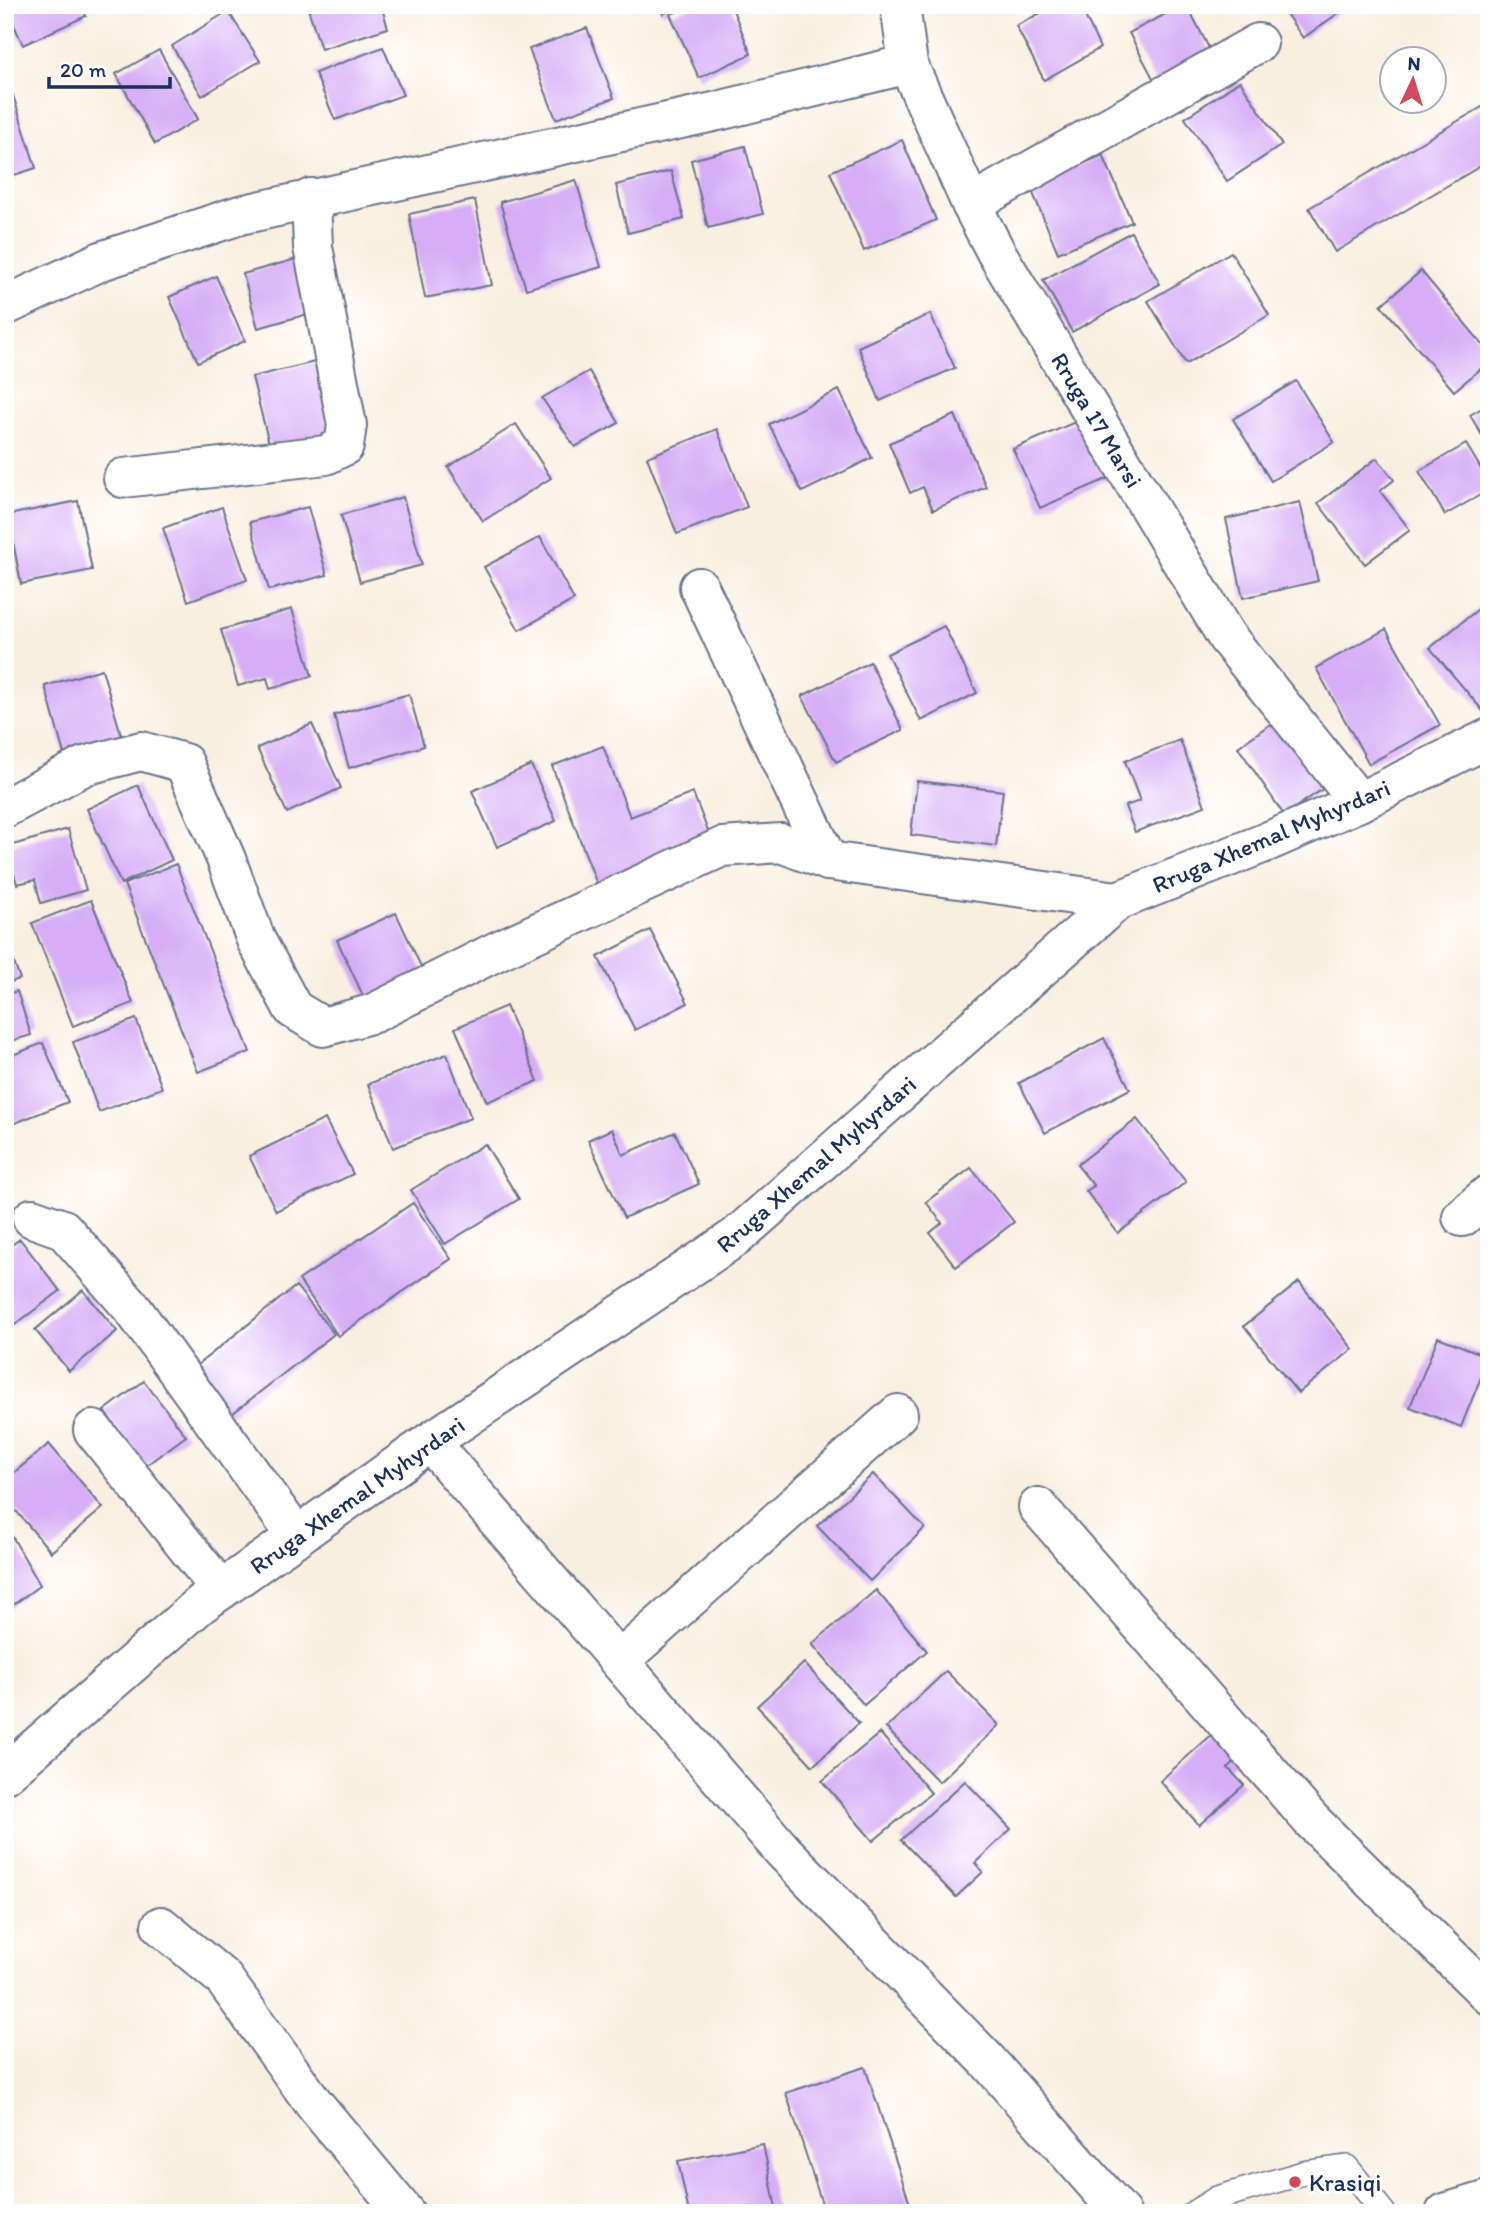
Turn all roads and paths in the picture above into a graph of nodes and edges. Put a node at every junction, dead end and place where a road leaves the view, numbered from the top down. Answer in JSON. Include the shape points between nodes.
{"nodes":[{"id":1,"x":900,"y":5,"type":"edge"},
{"id":2,"x":1258,"y":43,"type":"dead end"},
{"id":3,"x":908,"y":64,"type":"junction"},
{"id":4,"x":311,"y":198,"type":"junction"},
{"id":5,"x":971,"y":204,"type":"junction"},
{"id":6,"x":5,"y":306,"type":"edge"},
{"id":7,"x":123,"y":478,"type":"dead end"},
{"id":8,"x":699,"y":587,"type":"dead end"},
{"id":9,"x":1489,"y":738,"type":"edge"},
{"id":10,"x":1359,"y":802,"type":"junction"},
{"id":11,"x":5,"y":808,"type":"edge"},
{"id":12,"x":828,"y":861,"type":"junction"},
{"id":13,"x":1117,"y":901,"type":"junction"},
{"id":14,"x":32,"y":1218,"type":"dead end"},
{"id":15,"x":898,"y":1414,"type":"dead end"},
{"id":16,"x":93,"y":1430,"type":"dead end"},
{"id":17,"x":430,"y":1442,"type":"junction"},
{"id":18,"x":1038,"y":1507,"type":"dead end"},
{"id":19,"x":297,"y":1537,"type":"junction"},
{"id":20,"x":221,"y":1590,"type":"junction"},
{"id":21,"x":619,"y":1661,"type":"junction"},
{"id":22,"x":5,"y":1774,"type":"edge"},
{"id":23,"x":161,"y":1927,"type":"dead end"},
{"id":24,"x":1489,"y":1995,"type":"edge"},
{"id":25,"x":1489,"y":2200,"type":"edge"},
{"id":26,"x":405,"y":2213,"type":"edge"},
{"id":27,"x":1121,"y":2213,"type":"edge"},
{"id":28,"x":1193,"y":2213,"type":"edge"},
{"id":29,"x":1384,"y":2213,"type":"edge"},
{"id":30,"x":1445,"y":2213,"type":"edge"}],
"edges":[{"from":1,"to":3,"type":"street","name":"Rruga 17 Marsi"},
{"from":2,"to":5,"type":"street"},
{"from":3,"to":4,"type":"street","via":[[500,160]]},
{"from":3,"to":5,"type":"street","name":"Rruga 17 Marsi"},
{"from":4,"to":6,"type":"street","via":[[240,215],[101,261]]},
{"from":4,"to":7,"type":"street","via":[[313,247],[347,425],[344,446],[326,455]]},
{"from":5,"to":10,"type":"street","name":"Rruga 17 Marsi","via":[[1226,636]]},
{"from":8,"to":12,"type":"street"},
{"from":9,"to":10,"type":"street","name":"Rruga Xhemal Myhyrdari"},
{"from":10,"to":13,"type":"street","name":"Rruga Xhemal Myhyrdari"},
{"from":11,"to":12,"type":"street","via":[[84,766],[141,751],[184,763],[256,940],[293,1009],[323,1027],[374,1013],[722,847],[781,842]]},
{"from":12,"to":13,"type":"street"},
{"from":13,"to":17,"type":"street","name":"Rruga Xhemal Myhyrdari","via":[[736,1237]]},
{"from":14,"to":19,"type":"street","via":[[63,1229],[132,1308]]},
{"from":15,"to":21,"type":"street"},
{"from":16,"to":20,"type":"street"},
{"from":17,"to":19,"type":"street","name":"Rruga Xhemal Myhyrdari"},
{"from":17,"to":21,"type":"street"},
{"from":18,"to":24,"type":"street","via":[[1311,1820]]},
{"from":19,"to":20,"type":"street","name":"Rruga Xhemal Myhyrdari"},
{"from":20,"to":22,"type":"street","name":"Rruga Xhemal Myhyrdari"},
{"from":21,"to":27,"type":"street","via":[[783,1850],[986,2059]]},
{"from":23,"to":26,"type":"street","via":[[223,1978],[315,2105]]},
{"from":25,"to":30,"type":"street"},
{"from":28,"to":29,"type":"lane","via":[[1217,2198],[1303,2173],[1347,2167]]}]}
